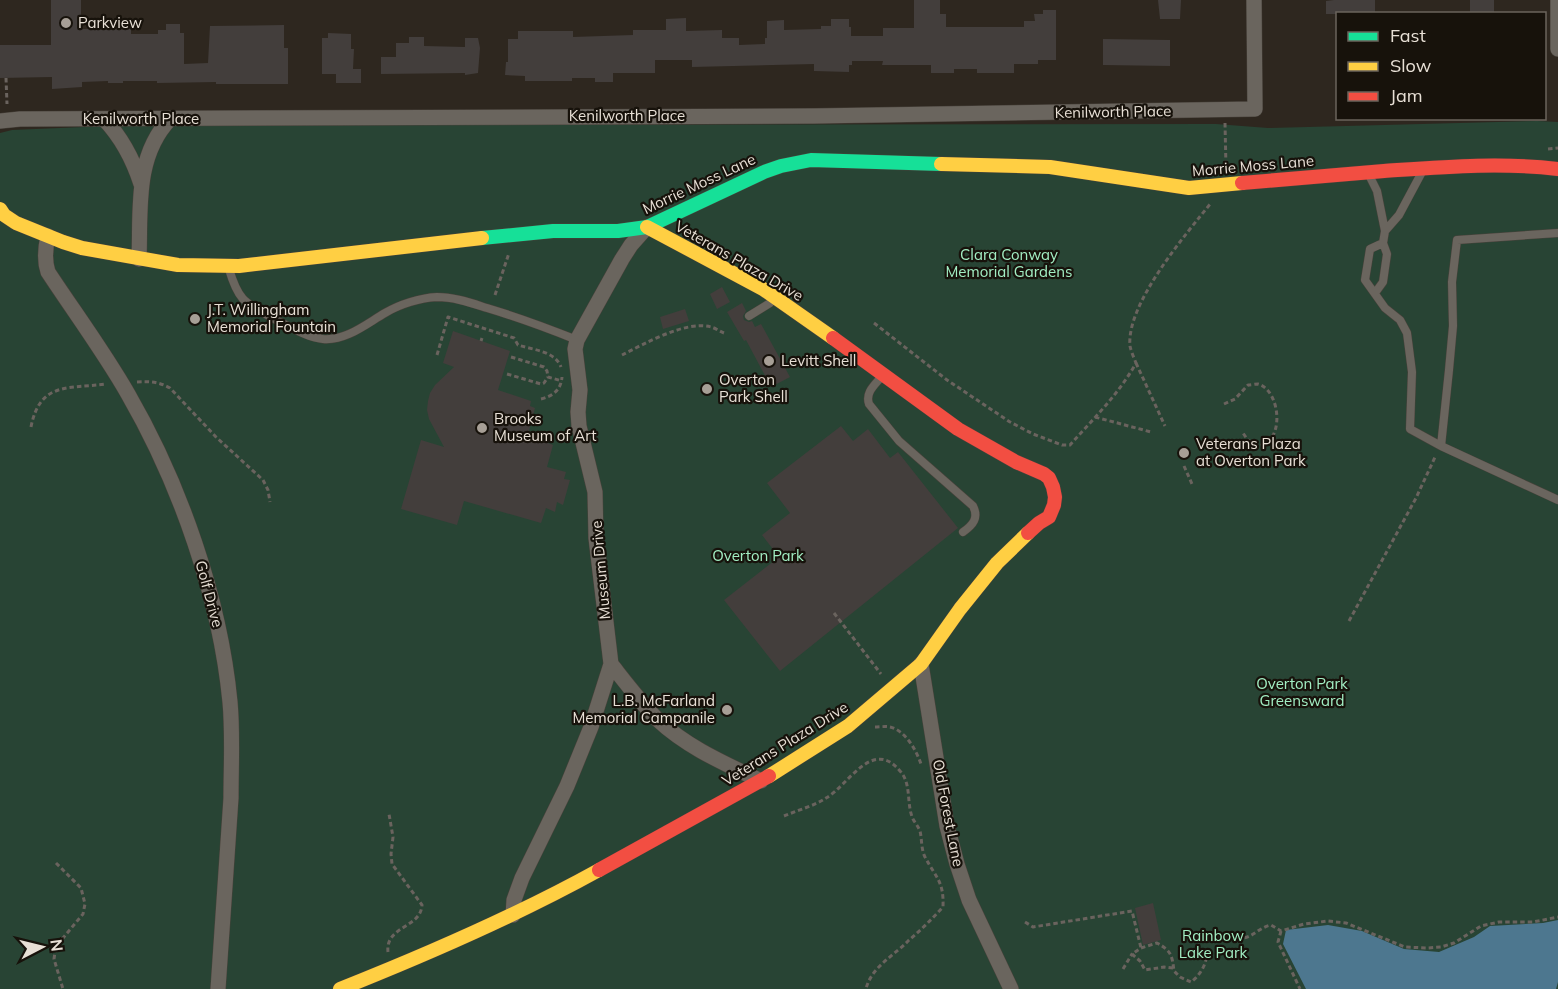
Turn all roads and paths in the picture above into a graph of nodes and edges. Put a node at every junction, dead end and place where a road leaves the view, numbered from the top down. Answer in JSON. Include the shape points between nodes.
{"nodes":[{"id":1,"x":1254,"y":0,"type":"edge"},
{"id":2,"x":1558,"y":0,"type":"edge"},
{"id":3,"x":1558,"y":49,"type":"edge"},
{"id":4,"x":6,"y":78,"type":"dead end"},
{"id":5,"x":7,"y":104,"type":"dead end"},
{"id":6,"x":1224,"y":111,"type":"junction"},
{"id":7,"x":104,"y":119,"type":"junction"},
{"id":8,"x":170,"y":119,"type":"junction"},
{"id":9,"x":0,"y":122,"type":"edge"},
{"id":10,"x":1424,"y":168,"type":"junction"},
{"id":11,"x":1558,"y":169,"type":"edge"},
{"id":12,"x":1368,"y":172,"type":"junction"},
{"id":13,"x":1226,"y":176,"type":"dead end"},
{"id":14,"x":141,"y":184,"type":"junction"},
{"id":15,"x":1214,"y":199,"type":"dead end"},
{"id":16,"x":2,"y":212,"type":"edge"},
{"id":17,"x":647,"y":227,"type":"junction"},
{"id":18,"x":1385,"y":231,"type":"junction"},
{"id":19,"x":1558,"y":233,"type":"edge"},
{"id":20,"x":48,"y":236,"type":"junction"},
{"id":21,"x":1383,"y":243,"type":"junction"},
{"id":22,"x":509,"y":253,"type":"dead end"},
{"id":23,"x":140,"y":259,"type":"junction"},
{"id":24,"x":228,"y":266,"type":"junction"},
{"id":25,"x":1375,"y":293,"type":"junction"},
{"id":26,"x":495,"y":295,"type":"dead end"},
{"id":27,"x":775,"y":297,"type":"junction"},
{"id":28,"x":749,"y":316,"type":"dead end"},
{"id":29,"x":874,"y":323,"type":"dead end"},
{"id":30,"x":724,"y":333,"type":"dead end"},
{"id":31,"x":577,"y":340,"type":"junction"},
{"id":32,"x":437,"y":355,"type":"dead end"},
{"id":33,"x":622,"y":355,"type":"dead end"},
{"id":34,"x":511,"y":357,"type":"dead end"},
{"id":35,"x":1136,"y":363,"type":"junction"},
{"id":36,"x":507,"y":374,"type":"dead end"},
{"id":37,"x":883,"y":375,"type":"junction"},
{"id":38,"x":548,"y":378,"type":"junction"},
{"id":39,"x":562,"y":381,"type":"junction"},
{"id":40,"x":134,"y":383,"type":"dead end"},
{"id":41,"x":109,"y":384,"type":"dead end"},
{"id":42,"x":541,"y":399,"type":"dead end"},
{"id":43,"x":1224,"y":404,"type":"dead end"},
{"id":44,"x":1095,"y":417,"type":"junction"},
{"id":45,"x":1165,"y":426,"type":"dead end"},
{"id":46,"x":31,"y":427,"type":"dead end"},
{"id":47,"x":1151,"y":432,"type":"dead end"},
{"id":48,"x":1243,"y":433,"type":"dead end"},
{"id":49,"x":1441,"y":446,"type":"junction"},
{"id":50,"x":1184,"y":466,"type":"dead end"},
{"id":51,"x":1192,"y":484,"type":"dead end"},
{"id":52,"x":1558,"y":500,"type":"edge"},
{"id":53,"x":270,"y":502,"type":"dead end"},
{"id":54,"x":963,"y":532,"type":"dead end"},
{"id":55,"x":834,"y":613,"type":"dead end"},
{"id":56,"x":1348,"y":621,"type":"dead end"},
{"id":57,"x":611,"y":664,"type":"junction"},
{"id":58,"x":921,"y":664,"type":"junction"},
{"id":59,"x":881,"y":674,"type":"dead end"},
{"id":60,"x":874,"y":728,"type":"dead end"},
{"id":61,"x":923,"y":769,"type":"dead end"},
{"id":62,"x":761,"y":781,"type":"junction"},
{"id":63,"x":389,"y":814,"type":"dead end"},
{"id":64,"x":784,"y":816,"type":"dead end"},
{"id":65,"x":56,"y":863,"type":"dead end"},
{"id":66,"x":513,"y":915,"type":"junction"},
{"id":67,"x":1558,"y":917,"type":"edge"},
{"id":68,"x":1025,"y":922,"type":"dead end"},
{"id":69,"x":1281,"y":931,"type":"junction"},
{"id":70,"x":1141,"y":948,"type":"junction"},
{"id":71,"x":1132,"y":954,"type":"junction"},
{"id":72,"x":389,"y":956,"type":"dead end"},
{"id":73,"x":1173,"y":968,"type":"junction"},
{"id":74,"x":1123,"y":969,"type":"dead end"},
{"id":75,"x":63,"y":989,"type":"edge"},
{"id":76,"x":218,"y":989,"type":"edge"},
{"id":77,"x":339,"y":989,"type":"edge"},
{"id":78,"x":866,"y":989,"type":"edge"},
{"id":79,"x":1011,"y":989,"type":"edge"},
{"id":80,"x":1300,"y":989,"type":"edge"}],
"edges":[{"from":1,"to":6,"type":"street","name":"Kenilworth Place","via":[[1255,109]]},
{"from":2,"to":3,"type":"street"},
{"from":4,"to":5,"type":"path"},
{"from":6,"to":8,"type":"street","name":"Kenilworth Place"},
{"from":6,"to":13,"type":"path"},
{"from":7,"to":8,"type":"street","name":"Kenilworth Place"},
{"from":7,"to":9,"type":"street","name":"Kenilworth Place"},
{"from":7,"to":14,"type":"street","via":[[127,149]]},
{"from":8,"to":14,"type":"street","via":[[150,148]]},
{"from":10,"to":11,"type":"street","name":"Morrie Moss Lane","via":[[1502,165]]},
{"from":10,"to":12,"type":"street","name":"Morrie Moss Lane"},
{"from":10,"to":18,"type":"lane","via":[[1399,215]]},
{"from":12,"to":17,"type":"street","name":"Morrie Moss Lane","via":[[1189,188],[1050,167],[811,160],[756,175]]},
{"from":12,"to":18,"type":"lane","via":[[1377,191]]},
{"from":14,"to":23,"type":"street"},
{"from":15,"to":35,"type":"path","via":[[1142,300],[1130,346]]},
{"from":16,"to":20,"type":"street","name":"Morrie Moss Lane","via":[[16,223]]},
{"from":17,"to":24,"type":"street","name":"Morrie Moss Lane","via":[[514,234]]},
{"from":17,"to":27,"type":"street","name":"Veterans Plaza Drive"},
{"from":17,"to":31,"type":"street","via":[[622,259]]},
{"from":18,"to":21,"type":"lane"},
{"from":19,"to":49,"type":"lane","via":[[1457,240]]},
{"from":20,"to":23,"type":"street","name":"Morrie Moss Lane","via":[[82,248]]},
{"from":20,"to":76,"type":"street","name":"Golf Drive","via":[[48,272],[143,421],[186,520],[215,612],[230,704],[231,770]]},
{"from":21,"to":25,"type":"lane","via":[[1387,254],[1383,282]]},
{"from":21,"to":25,"type":"lane","via":[[1370,249],[1365,280]]},
{"from":22,"to":26,"type":"path"},
{"from":23,"to":24,"type":"street","name":"Morrie Moss Lane","via":[[177,265]]},
{"from":24,"to":31,"type":"lane","via":[[236,291],[246,303],[298,331],[324,339],[347,335],[398,307],[437,297],[509,314]]},
{"from":25,"to":49,"type":"lane","via":[[1407,333],[1412,372],[1410,429]]},
{"from":27,"to":28,"type":"lane"},
{"from":27,"to":37,"type":"street","name":"Veterans Plaza Drive"},
{"from":29,"to":44,"type":"path","via":[[947,380],[1033,434],[1070,445]]},
{"from":30,"to":33,"type":"path","via":[[709,326],[691,327]]},
{"from":31,"to":57,"type":"street","name":"Museum Drive","via":[[579,426],[595,492],[596,538]]},
{"from":32,"to":39,"type":"path","via":[[448,317],[514,338],[518,345],[553,356],[562,369]]},
{"from":34,"to":38,"type":"path","via":[[544,367]]},
{"from":35,"to":44,"type":"path"},
{"from":35,"to":45,"type":"path"},
{"from":36,"to":38,"type":"path","via":[[541,384]]},
{"from":37,"to":54,"type":"lane","via":[[870,392],[869,404],[899,441],[974,506],[975,520]]},
{"from":37,"to":58,"type":"street","name":"Veterans Plaza Drive","via":[[958,429],[1044,474],[1055,497],[1049,517],[997,563]]},
{"from":38,"to":39,"type":"path"},
{"from":39,"to":42,"type":"path","via":[[555,394]]},
{"from":40,"to":53,"type":"path","via":[[147,381],[170,388],[263,480]]},
{"from":41,"to":46,"type":"path","via":[[67,387],[45,396],[38,404]]},
{"from":43,"to":48,"type":"path","via":[[1248,385],[1258,384],[1267,391],[1274,403],[1275,432],[1262,446],[1256,446]]},
{"from":44,"to":47,"type":"path"},
{"from":49,"to":52,"type":"lane"},
{"from":49,"to":56,"type":"path"},
{"from":50,"to":51,"type":"path"},
{"from":55,"to":59,"type":"path"},
{"from":57,"to":62,"type":"street","via":[[659,721],[709,756]]},
{"from":57,"to":66,"type":"street","name":"Museum Drive","via":[[567,786],[522,878]]},
{"from":58,"to":62,"type":"street","name":"Veterans Plaza Drive","via":[[848,726]]},
{"from":58,"to":79,"type":"street","name":"Old Forest Lane","via":[[947,826],[957,864],[969,900]]},
{"from":60,"to":61,"type":"path","via":[[885,726],[903,735],[915,749]]},
{"from":62,"to":66,"type":"street","name":"Veterans Plaza Drive"},
{"from":63,"to":72,"type":"path","via":[[392,864],[422,905],[422,911],[391,936]]},
{"from":64,"to":78,"type":"path","via":[[826,798],[871,761],[892,763],[901,771],[925,857],[943,887],[943,907],[886,959]]},
{"from":65,"to":75,"type":"path","via":[[81,888],[85,904],[83,914],[55,952]]},
{"from":66,"to":77,"type":"street","name":"Veterans Plaza Drive"},
{"from":67,"to":69,"type":"path","via":[[1481,926],[1454,943],[1427,948],[1405,947],[1346,923],[1328,921]]},
{"from":68,"to":70,"type":"path","via":[[1033,927],[1132,911]]},
{"from":69,"to":73,"type":"path","via":[[1271,925],[1243,938],[1208,933],[1197,944],[1206,964],[1191,982]]},
{"from":69,"to":80,"type":"path","via":[[1280,950]]},
{"from":70,"to":71,"type":"path"},
{"from":70,"to":73,"type":"path","via":[[1157,943],[1166,948]]},
{"from":71,"to":73,"type":"path","via":[[1145,970]]},
{"from":71,"to":74,"type":"path"}]}
